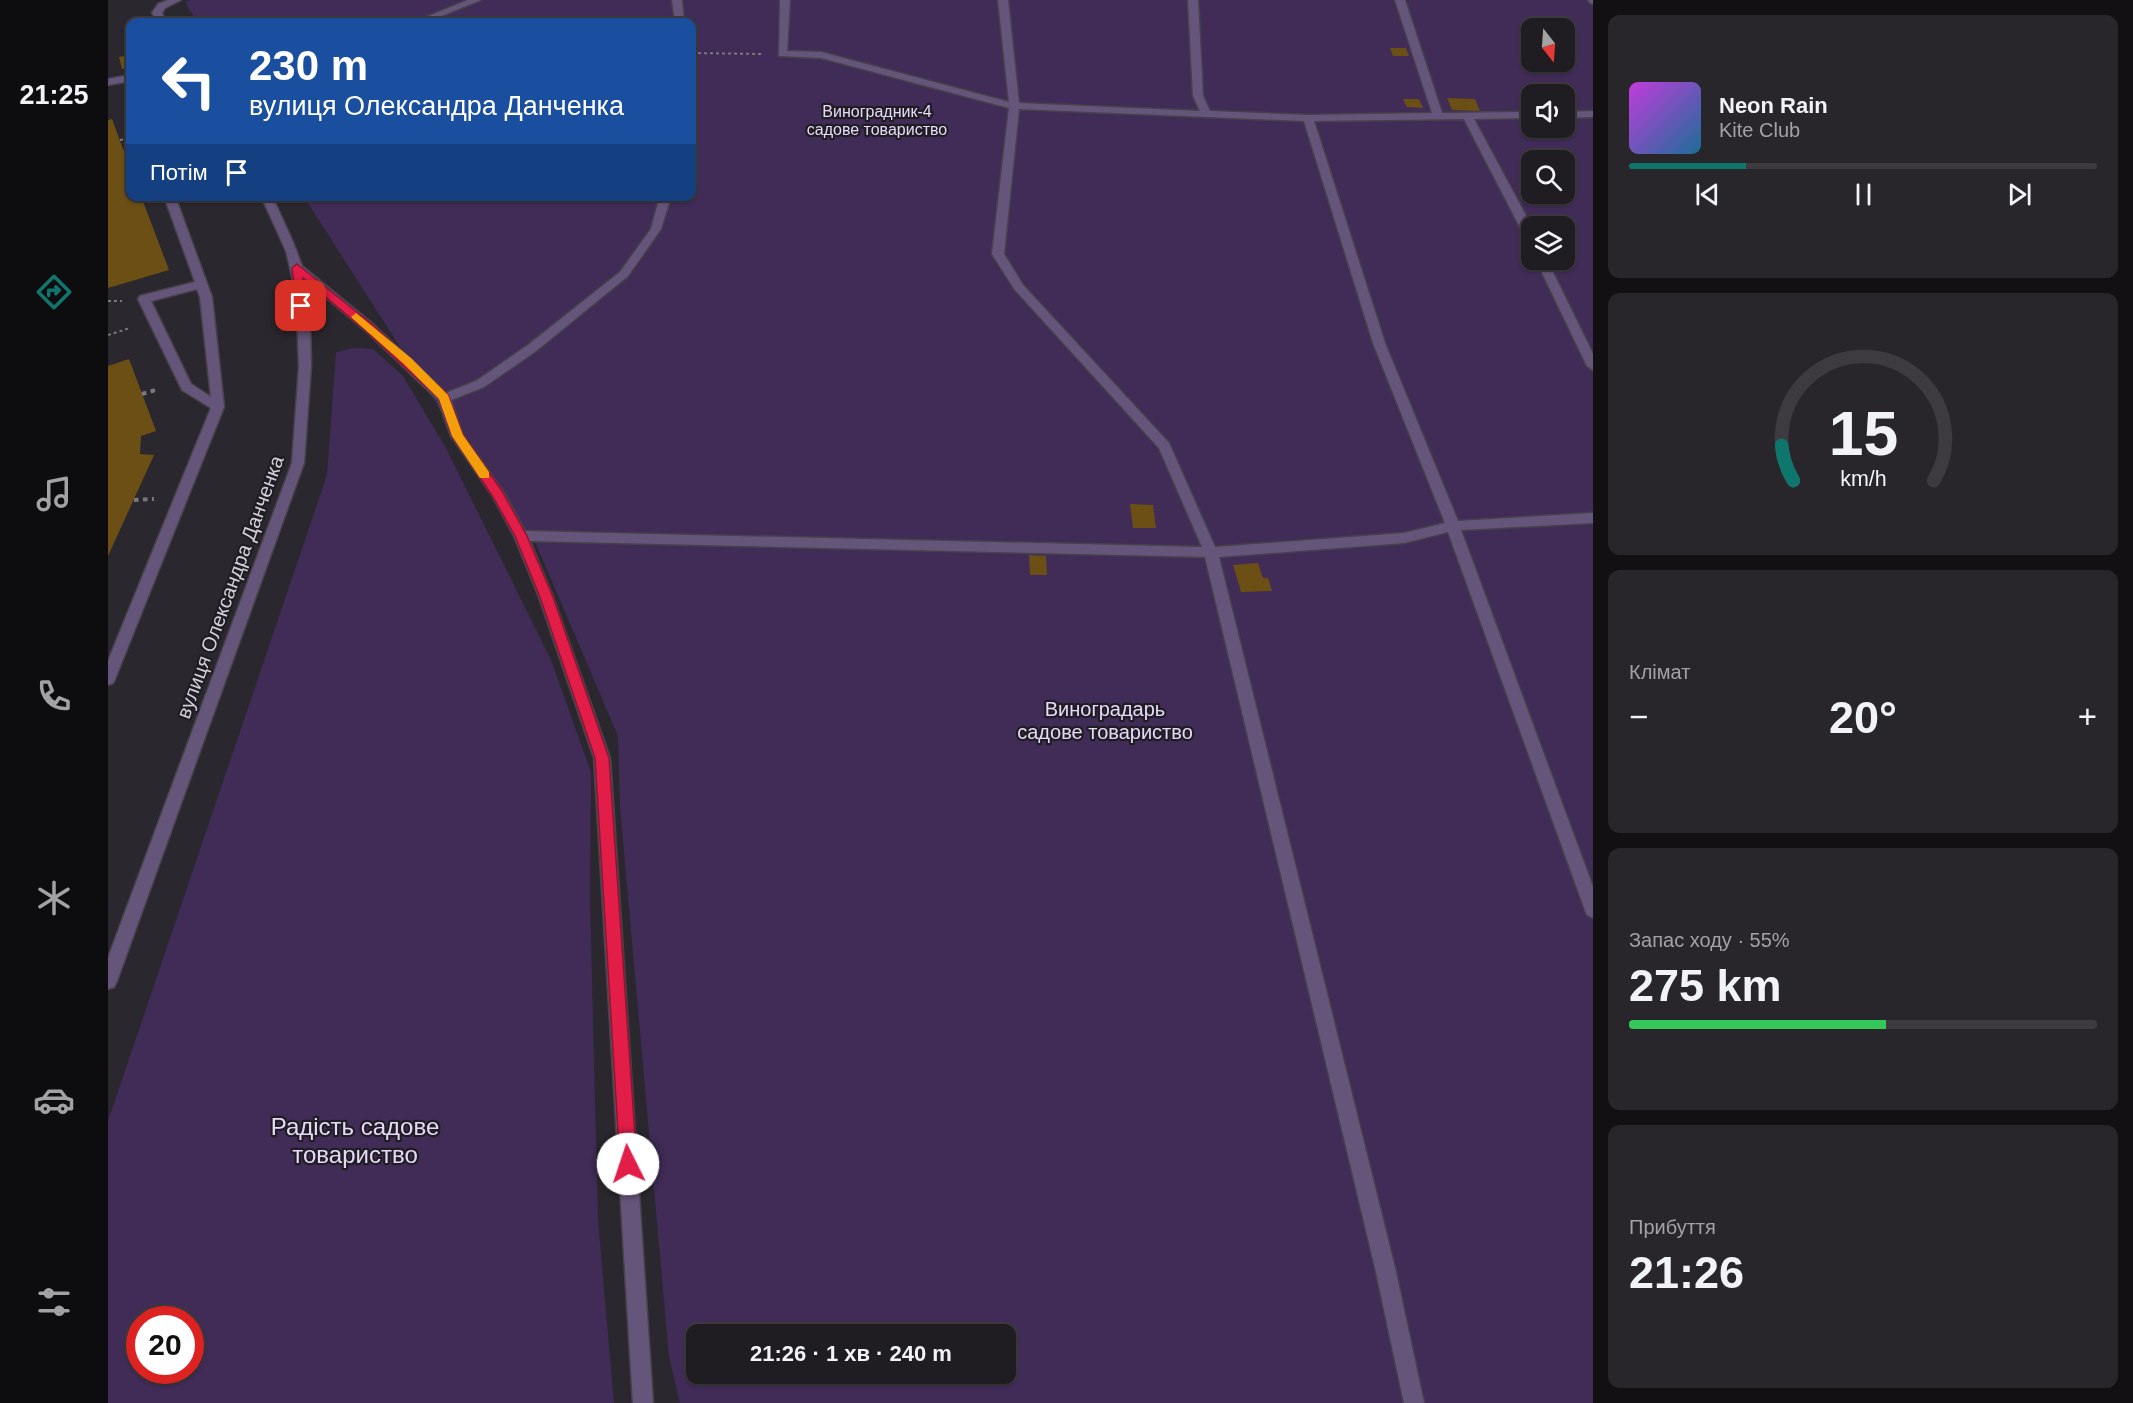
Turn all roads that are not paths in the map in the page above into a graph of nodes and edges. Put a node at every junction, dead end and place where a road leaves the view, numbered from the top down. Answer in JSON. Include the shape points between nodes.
{"nodes":[{"id":1,"x":176,"y":0,"type":"edge"},
{"id":2,"x":476,"y":0,"type":"edge"},
{"id":3,"x":677,"y":0,"type":"edge"},
{"id":4,"x":785,"y":0,"type":"edge"},
{"id":5,"x":1003,"y":0,"type":"edge"},
{"id":6,"x":1193,"y":0,"type":"edge"},
{"id":7,"x":1400,"y":0,"type":"edge"},
{"id":8,"x":163,"y":3,"type":"edge"},
{"id":9,"x":160,"y":18,"type":"edge"},
{"id":10,"x":429,"y":18,"type":"edge"},
{"id":11,"x":679,"y":18,"type":"edge"},
{"id":12,"x":126,"y":78,"type":"edge"},
{"id":13,"x":108,"y":82,"type":"edge"},
{"id":14,"x":1014,"y":106,"type":"junction"},
{"id":15,"x":1206,"y":114,"type":"junction"},
{"id":16,"x":1575,"y":114,"type":"edge"},
{"id":17,"x":1593,"y":114,"type":"edge"},
{"id":18,"x":1521,"y":115,"type":"edge"},
{"id":19,"x":1467,"y":116,"type":"junction"},
{"id":20,"x":1438,"y":117,"type":"junction"},
{"id":21,"x":1308,"y":118,"type":"junction"},
{"id":22,"x":171,"y":201,"type":"edge"},
{"id":23,"x":268,"y":201,"type":"edge"},
{"id":24,"x":664,"y":201,"type":"edge"},
{"id":25,"x":1521,"y":217,"type":"edge"},
{"id":26,"x":297,"y":268,"type":"junction"},
{"id":27,"x":1546,"y":270,"type":"edge"},
{"id":28,"x":201,"y":284,"type":"junction"},
{"id":29,"x":1593,"y":366,"type":"edge"},
{"id":30,"x":444,"y":398,"type":"junction"},
{"id":31,"x":218,"y":407,"type":"junction"},
{"id":32,"x":1593,"y":518,"type":"edge"},
{"id":33,"x":1453,"y":526,"type":"junction"},
{"id":34,"x":521,"y":536,"type":"junction"},
{"id":35,"x":1211,"y":552,"type":"junction"},
{"id":36,"x":108,"y":679,"type":"edge"},
{"id":37,"x":1593,"y":910,"type":"edge"},
{"id":38,"x":108,"y":981,"type":"edge"},
{"id":39,"x":643,"y":1403,"type":"edge"},
{"id":40,"x":1414,"y":1403,"type":"edge"}],
"edges":[{"from":1,"to":8,"type":"street"},
{"from":2,"to":10,"type":"street"},
{"from":3,"to":11,"type":"street"},
{"from":4,"to":14,"type":"street","via":[[782,54],[821,55]]},
{"from":5,"to":14,"type":"street"},
{"from":6,"to":15,"type":"street","via":[[1198,96]]},
{"from":7,"to":20,"type":"street"},
{"from":8,"to":9,"type":"street","via":[[157,13]]},
{"from":12,"to":13,"type":"street"},
{"from":14,"to":15,"type":"street"},
{"from":14,"to":35,"type":"street","via":[[998,254],[1019,286],[1164,446]]},
{"from":15,"to":21,"type":"street"},
{"from":16,"to":17,"type":"street"},
{"from":18,"to":19,"type":"street"},
{"from":19,"to":20,"type":"street"},
{"from":19,"to":25,"type":"street"},
{"from":20,"to":21,"type":"street"},
{"from":21,"to":33,"type":"street","via":[[1379,343]]},
{"from":22,"to":28,"type":"street"},
{"from":23,"to":26,"type":"street","name":"вулиця Олександра Данченка"},
{"from":24,"to":30,"type":"street","via":[[656,229],[624,274],[480,384]]},
{"from":26,"to":30,"type":"street","via":[[378,334]]},
{"from":26,"to":38,"type":"street","name":"вулиця Олександра Данченка","via":[[306,345],[298,462]]},
{"from":27,"to":29,"type":"street"},
{"from":28,"to":31,"type":"street","via":[[206,297]]},
{"from":28,"to":31,"type":"street","via":[[144,299],[186,387]]},
{"from":30,"to":34,"type":"street","via":[[457,436],[498,494]]},
{"from":31,"to":36,"type":"street"},
{"from":32,"to":33,"type":"street"},
{"from":33,"to":35,"type":"street","via":[[1404,538]]},
{"from":33,"to":37,"type":"street"},
{"from":34,"to":35,"type":"street"},
{"from":34,"to":39,"type":"street","via":[[602,758]]},
{"from":35,"to":40,"type":"street","via":[[1386,1272]]}]}
